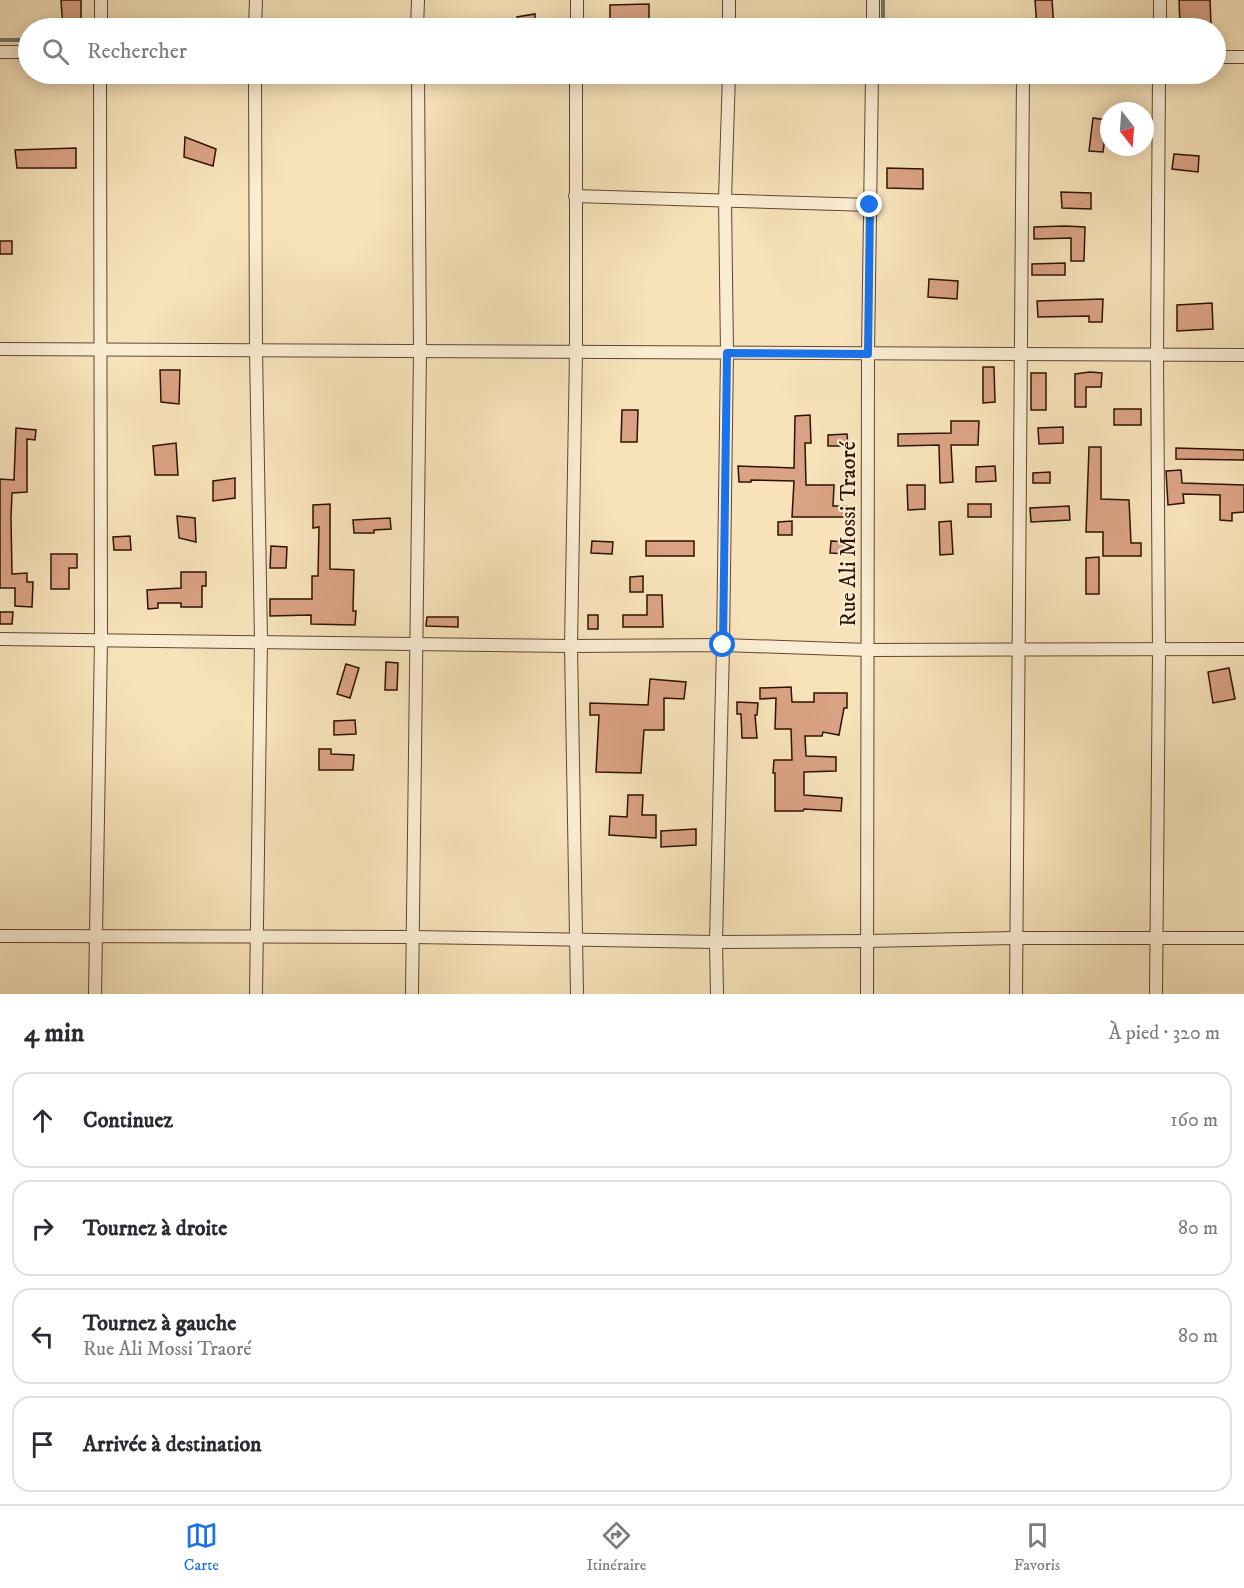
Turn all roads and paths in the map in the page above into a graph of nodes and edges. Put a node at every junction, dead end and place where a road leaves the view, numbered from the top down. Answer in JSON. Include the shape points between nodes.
{"nodes":[{"id":1,"x":101,"y":0,"type":"edge"},
{"id":2,"x":256,"y":0,"type":"edge"},
{"id":3,"x":418,"y":0,"type":"edge"},
{"id":4,"x":578,"y":0,"type":"edge"},
{"id":5,"x":729,"y":0,"type":"edge"},
{"id":6,"x":873,"y":0,"type":"edge"},
{"id":7,"x":1160,"y":0,"type":"edge"},
{"id":8,"x":101,"y":18,"type":"edge"},
{"id":9,"x":255,"y":18,"type":"edge"},
{"id":10,"x":417,"y":18,"type":"edge"},
{"id":11,"x":577,"y":18,"type":"edge"},
{"id":12,"x":729,"y":18,"type":"edge"},
{"id":13,"x":873,"y":18,"type":"edge"},
{"id":14,"x":1160,"y":18,"type":"edge"},
{"id":15,"x":0,"y":52,"type":"edge"},
{"id":16,"x":18,"y":52,"type":"edge"},
{"id":17,"x":1226,"y":57,"type":"edge"},
{"id":18,"x":1244,"y":57,"type":"edge"},
{"id":19,"x":100,"y":84,"type":"edge"},
{"id":20,"x":255,"y":84,"type":"edge"},
{"id":21,"x":418,"y":84,"type":"edge"},
{"id":22,"x":576,"y":84,"type":"edge"},
{"id":23,"x":729,"y":84,"type":"edge"},
{"id":24,"x":872,"y":84,"type":"edge"},
{"id":25,"x":1023,"y":84,"type":"edge"},
{"id":26,"x":1160,"y":84,"type":"edge"},
{"id":27,"x":575,"y":196,"type":"junction"},
{"id":28,"x":725,"y":200,"type":"junction"},
{"id":29,"x":870,"y":205,"type":"junction"},
{"id":30,"x":0,"y":349,"type":"edge"},
{"id":31,"x":256,"y":350,"type":"junction"},
{"id":32,"x":100,"y":351,"type":"junction"},
{"id":33,"x":420,"y":352,"type":"junction"},
{"id":34,"x":576,"y":352,"type":"junction"},
{"id":35,"x":727,"y":353,"type":"junction"},
{"id":36,"x":868,"y":354,"type":"junction"},
{"id":37,"x":1020,"y":354,"type":"junction"},
{"id":38,"x":1157,"y":354,"type":"junction"},
{"id":39,"x":1244,"y":355,"type":"edge"},
{"id":40,"x":0,"y":639,"type":"edge"},
{"id":41,"x":101,"y":641,"type":"junction"},
{"id":42,"x":261,"y":641,"type":"junction"},
{"id":43,"x":417,"y":643,"type":"junction"},
{"id":44,"x":723,"y":645,"type":"junction"},
{"id":45,"x":571,"y":646,"type":"junction"},
{"id":46,"x":1244,"y":649,"type":"edge"},
{"id":47,"x":868,"y":650,"type":"junction"},
{"id":48,"x":1019,"y":650,"type":"junction"},
{"id":49,"x":1159,"y":651,"type":"junction"},
{"id":50,"x":0,"y":936,"type":"edge"},
{"id":51,"x":96,"y":936,"type":"junction"},
{"id":52,"x":256,"y":936,"type":"junction"},
{"id":53,"x":412,"y":937,"type":"junction"},
{"id":54,"x":1015,"y":938,"type":"junction"},
{"id":55,"x":1156,"y":938,"type":"junction"},
{"id":56,"x":1244,"y":938,"type":"edge"},
{"id":57,"x":577,"y":940,"type":"junction"},
{"id":58,"x":867,"y":941,"type":"junction"},
{"id":59,"x":716,"y":942,"type":"junction"},
{"id":60,"x":95,"y":994,"type":"edge"},
{"id":61,"x":256,"y":994,"type":"edge"},
{"id":62,"x":412,"y":994,"type":"edge"},
{"id":63,"x":577,"y":994,"type":"edge"},
{"id":64,"x":717,"y":994,"type":"edge"},
{"id":65,"x":867,"y":994,"type":"edge"},
{"id":66,"x":1016,"y":994,"type":"edge"},
{"id":67,"x":1156,"y":994,"type":"edge"}],
"edges":[{"from":1,"to":8,"type":"street"},
{"from":2,"to":9,"type":"street"},
{"from":3,"to":10,"type":"street"},
{"from":4,"to":11,"type":"street"},
{"from":5,"to":12,"type":"street"},
{"from":6,"to":13,"type":"street"},
{"from":7,"to":14,"type":"street"},
{"from":15,"to":16,"type":"street"},
{"from":17,"to":18,"type":"street"},
{"from":19,"to":32,"type":"street"},
{"from":20,"to":31,"type":"street"},
{"from":21,"to":33,"type":"street"},
{"from":22,"to":27,"type":"street"},
{"from":23,"to":28,"type":"street"},
{"from":24,"to":29,"type":"street","name":"Rue Ali Mossi Traoré"},
{"from":25,"to":37,"type":"street"},
{"from":26,"to":38,"type":"street"},
{"from":27,"to":28,"type":"street"},
{"from":27,"to":34,"type":"street"},
{"from":28,"to":29,"type":"street"},
{"from":28,"to":35,"type":"street"},
{"from":29,"to":36,"type":"street","name":"Rue Ali Mossi Traoré"},
{"from":30,"to":32,"type":"street"},
{"from":31,"to":32,"type":"street"},
{"from":31,"to":33,"type":"street"},
{"from":31,"to":42,"type":"street"},
{"from":32,"to":41,"type":"street"},
{"from":33,"to":34,"type":"street"},
{"from":33,"to":43,"type":"street"},
{"from":34,"to":35,"type":"street"},
{"from":34,"to":45,"type":"street"},
{"from":35,"to":36,"type":"street"},
{"from":35,"to":44,"type":"street"},
{"from":36,"to":37,"type":"street"},
{"from":36,"to":47,"type":"street","name":"Rue Ali Mossi Traoré"},
{"from":37,"to":38,"type":"street"},
{"from":37,"to":48,"type":"street"},
{"from":38,"to":39,"type":"street"},
{"from":38,"to":49,"type":"street"},
{"from":40,"to":41,"type":"street"},
{"from":41,"to":42,"type":"street"},
{"from":41,"to":51,"type":"street"},
{"from":42,"to":43,"type":"street"},
{"from":42,"to":52,"type":"street"},
{"from":43,"to":45,"type":"street"},
{"from":43,"to":53,"type":"street"},
{"from":44,"to":45,"type":"street"},
{"from":44,"to":47,"type":"street"},
{"from":44,"to":59,"type":"street"},
{"from":45,"to":57,"type":"street"},
{"from":46,"to":49,"type":"street"},
{"from":47,"to":48,"type":"street"},
{"from":47,"to":58,"type":"street","name":"Rue Ali Mossi Traoré"},
{"from":48,"to":49,"type":"street"},
{"from":48,"to":54,"type":"street"},
{"from":49,"to":55,"type":"street"},
{"from":50,"to":51,"type":"street"},
{"from":51,"to":52,"type":"street"},
{"from":51,"to":60,"type":"street"},
{"from":52,"to":53,"type":"street"},
{"from":52,"to":61,"type":"street"},
{"from":53,"to":57,"type":"street"},
{"from":53,"to":62,"type":"street"},
{"from":54,"to":55,"type":"street"},
{"from":54,"to":58,"type":"street"},
{"from":54,"to":66,"type":"street"},
{"from":55,"to":56,"type":"street"},
{"from":55,"to":67,"type":"street"},
{"from":57,"to":59,"type":"street"},
{"from":57,"to":63,"type":"street"},
{"from":58,"to":59,"type":"street"},
{"from":58,"to":65,"type":"street","name":"Rue Ali Mossi Traoré"},
{"from":59,"to":64,"type":"street"}]}
